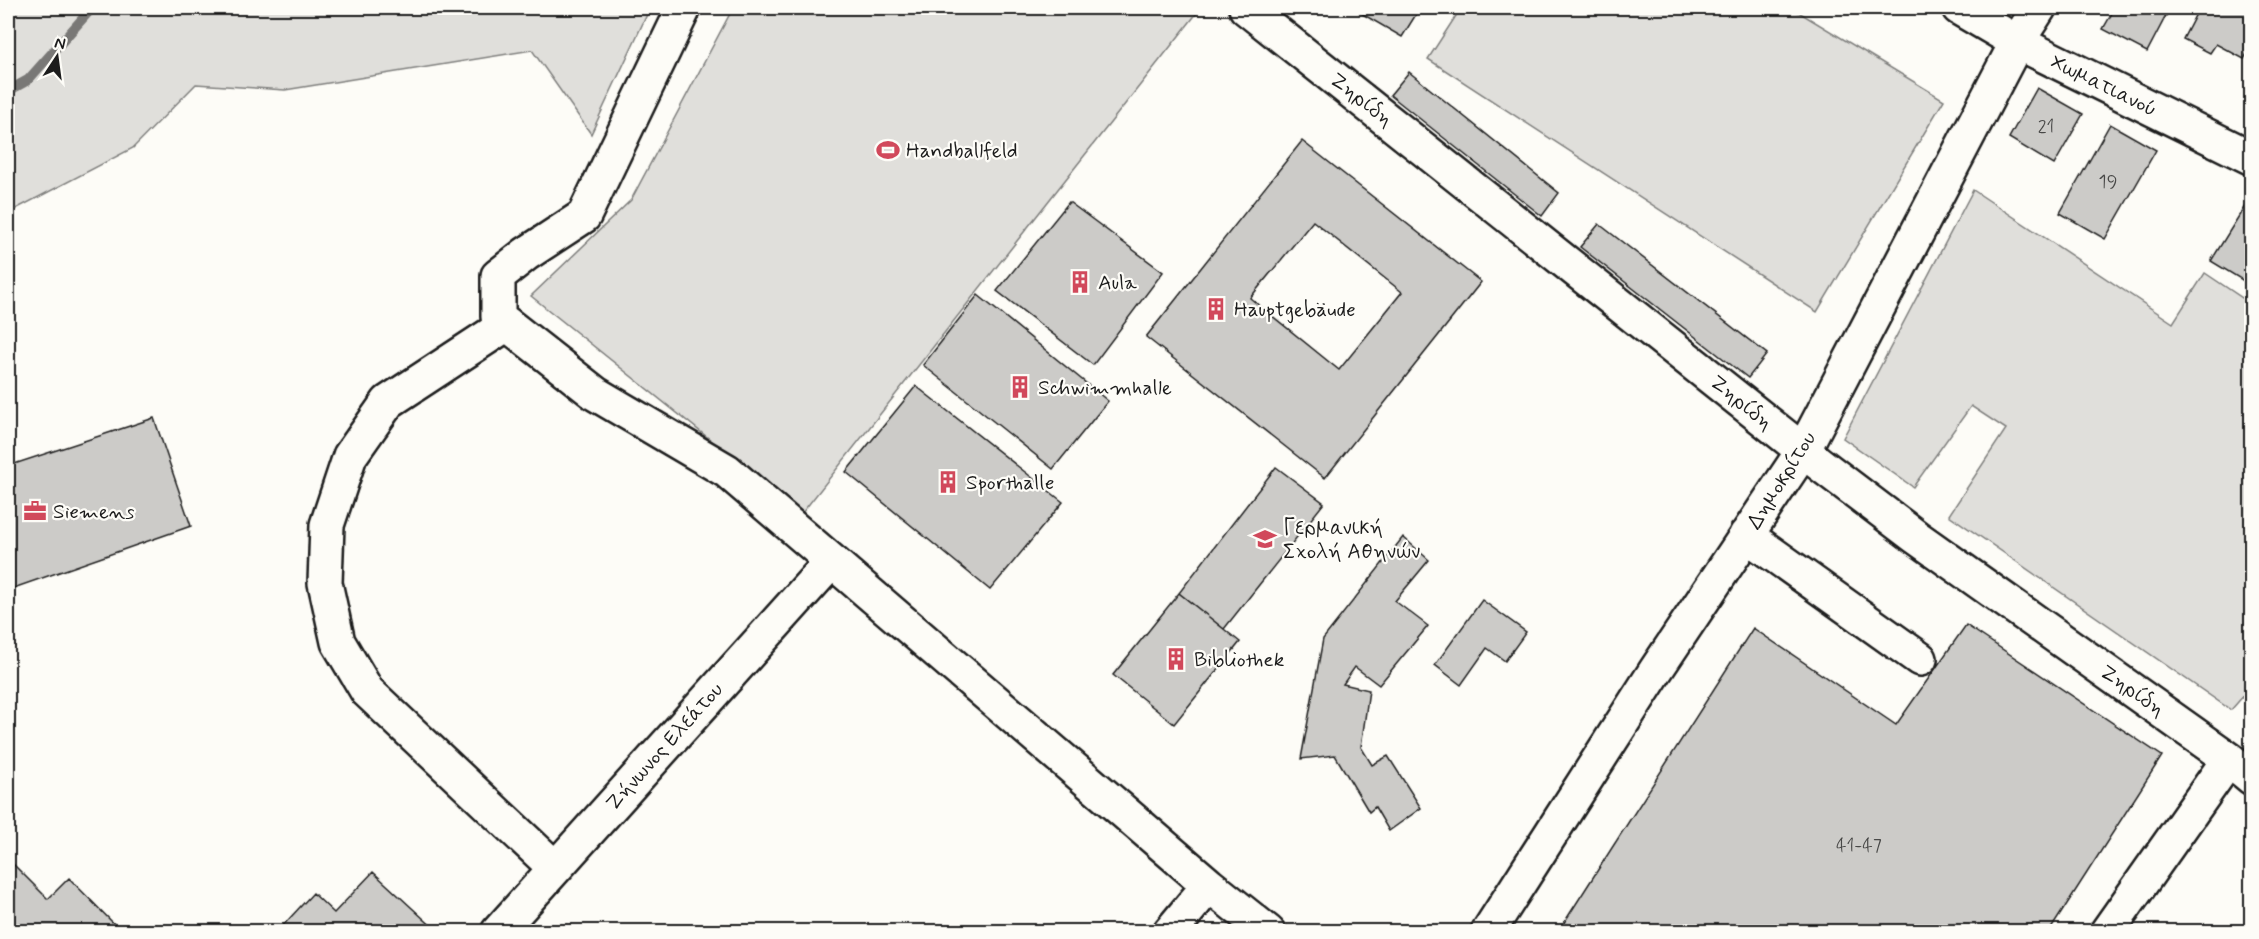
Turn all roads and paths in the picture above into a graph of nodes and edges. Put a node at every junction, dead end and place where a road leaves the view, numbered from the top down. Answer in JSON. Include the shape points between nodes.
{"nodes":[{"id":1,"x":684,"y":8,"type":"edge"},
{"id":2,"x":1246,"y":8,"type":"edge"},
{"id":3,"x":1959,"y":8,"type":"edge"},
{"id":4,"x":2039,"y":8,"type":"edge"},
{"id":5,"x":2017,"y":42,"type":"junction"},
{"id":6,"x":2252,"y":158,"type":"edge"},
{"id":7,"x":507,"y":324,"type":"junction"},
{"id":8,"x":1803,"y":450,"type":"junction"},
{"id":9,"x":1746,"y":535,"type":"junction"},
{"id":10,"x":831,"y":562,"type":"junction"},
{"id":11,"x":1920,"y":659,"type":"dead end"},
{"id":12,"x":2240,"y":768,"type":"edge"},
{"id":13,"x":555,"y":868,"type":"junction"},
{"id":14,"x":1209,"y":885,"type":"junction"},
{"id":15,"x":498,"y":932,"type":"edge"},
{"id":16,"x":1170,"y":932,"type":"edge"},
{"id":17,"x":1268,"y":932,"type":"edge"},
{"id":18,"x":1488,"y":932,"type":"edge"},
{"id":19,"x":2107,"y":932,"type":"edge"}],
"edges":[{"from":1,"to":7,"type":"street","via":[[584,216],[498,276],[498,317]]},
{"from":2,"to":8,"type":"street","name":"Ζηρίδη"},
{"from":3,"to":5,"type":"street","name":"Χωματιανού"},
{"from":4,"to":5,"type":"street","name":"Δημοκρίτου"},
{"from":5,"to":6,"type":"street","name":"Χωματιανού"},
{"from":5,"to":8,"type":"street","name":"Δημοκρίτου"},
{"from":7,"to":10,"type":"street","via":[[596,394],[727,471]]},
{"from":7,"to":13,"type":"street","via":[[388,402],[350,456],[327,525],[325,583],[338,642],[367,691]]},
{"from":8,"to":9,"type":"street","name":"Δημοκρίτου"},
{"from":8,"to":12,"type":"street","name":"Ζηρίδη","via":[[1916,537]]},
{"from":9,"to":11,"type":"street"},
{"from":9,"to":18,"type":"street","name":"Δημοκρίτου"},
{"from":10,"to":13,"type":"street","name":"Ζήνωνος Ελεάτου"},
{"from":10,"to":14,"type":"street"},
{"from":12,"to":19,"type":"street"},
{"from":13,"to":15,"type":"street","name":"Ζήνωνος Ελεάτου"},
{"from":14,"to":16,"type":"street"},
{"from":14,"to":17,"type":"street"}]}
